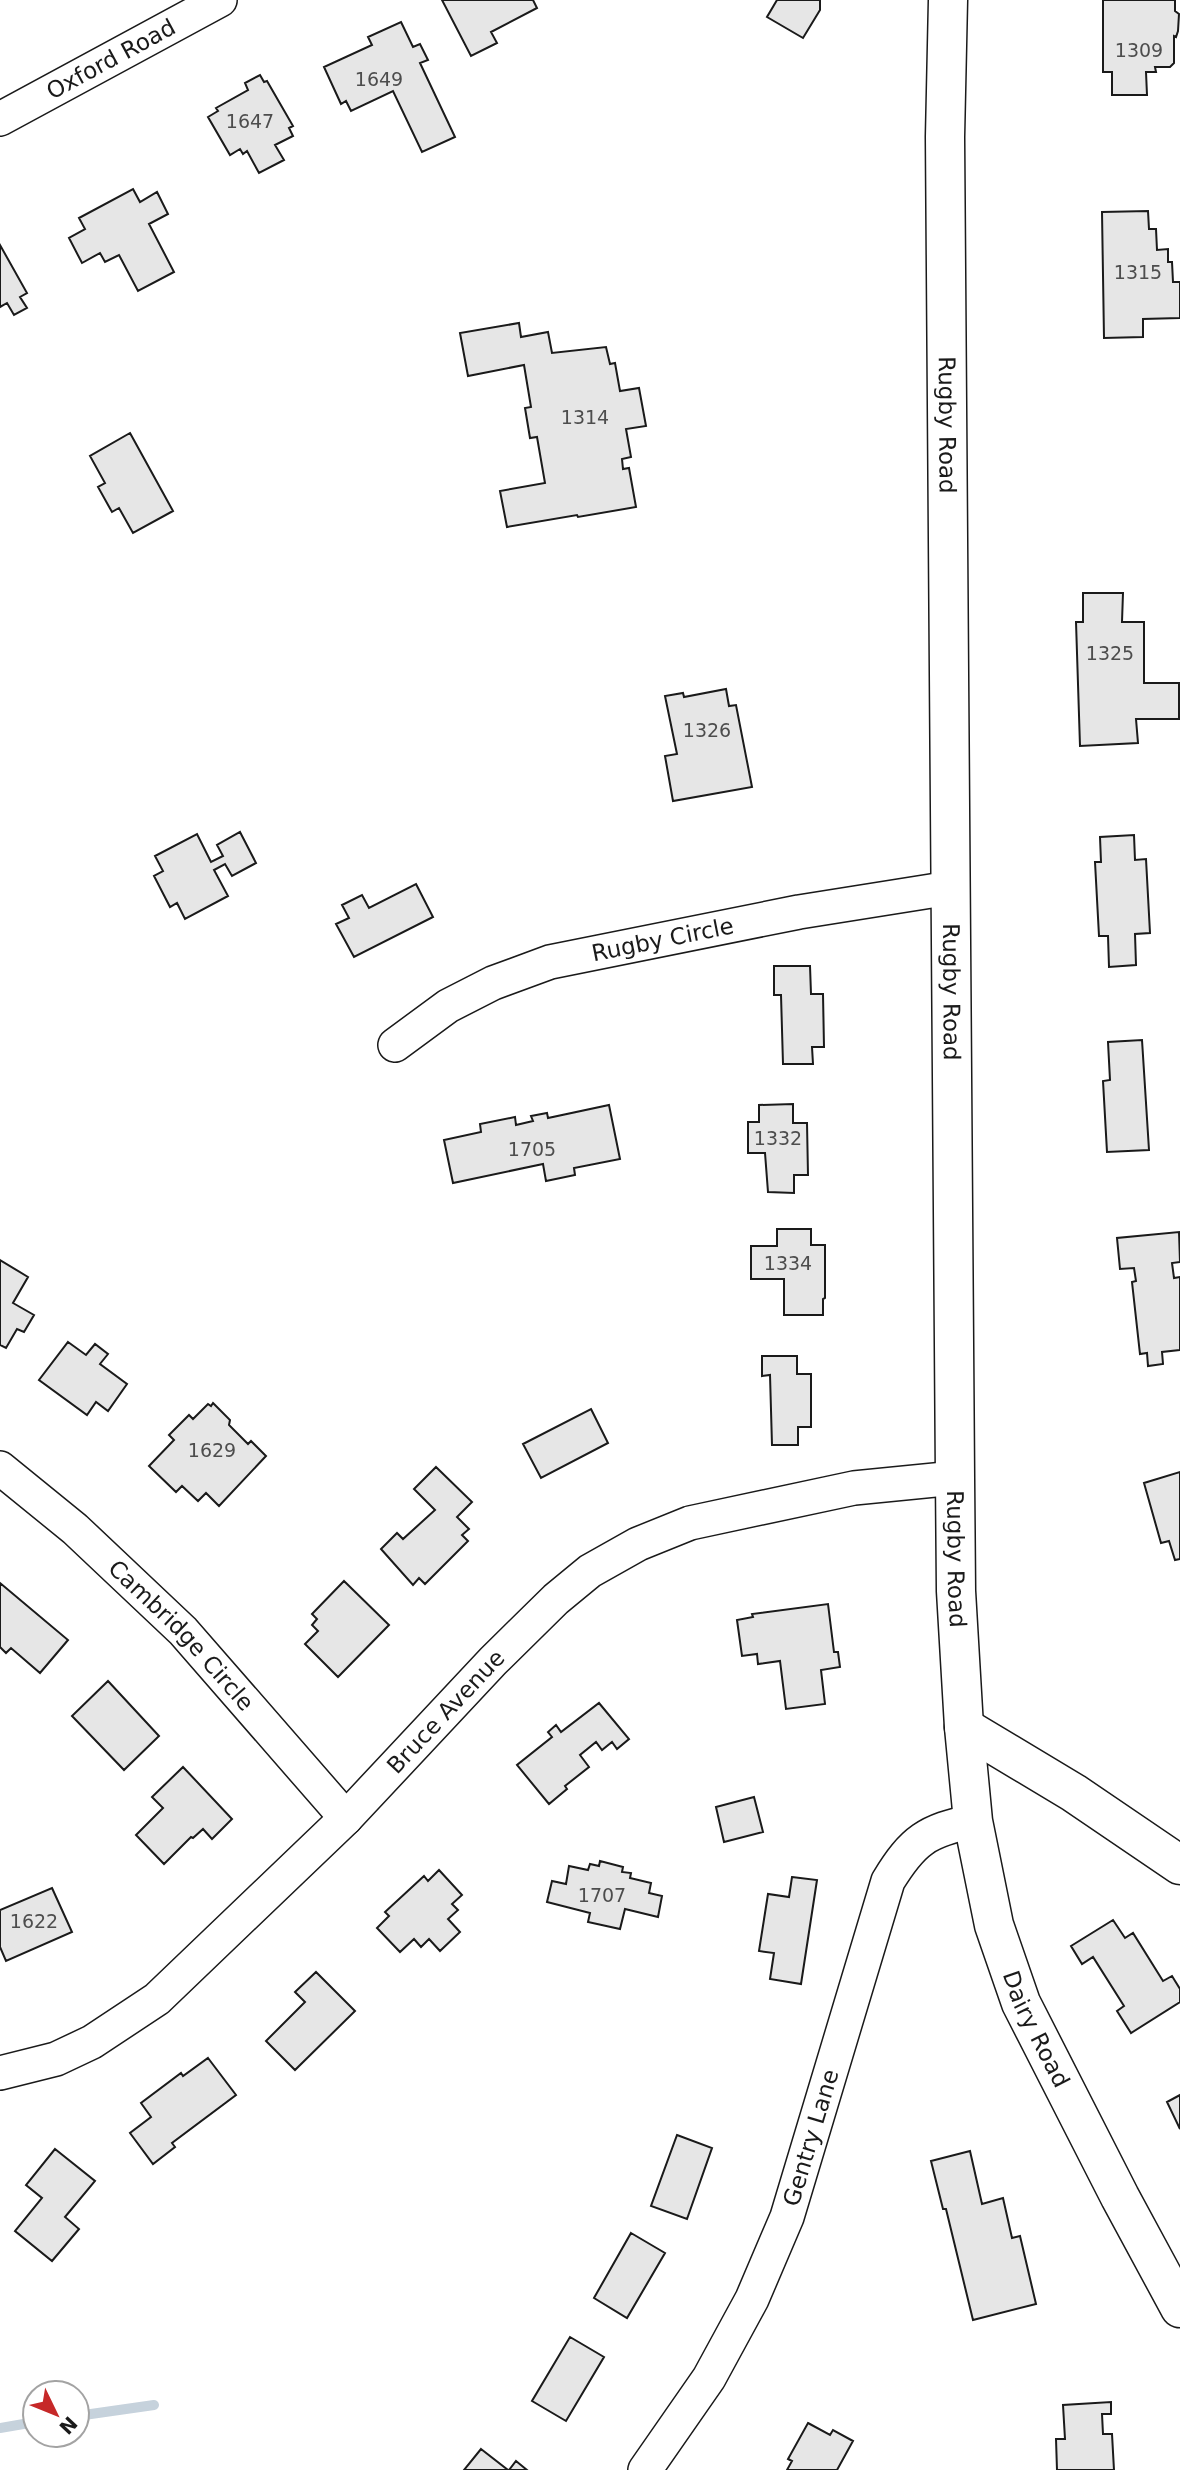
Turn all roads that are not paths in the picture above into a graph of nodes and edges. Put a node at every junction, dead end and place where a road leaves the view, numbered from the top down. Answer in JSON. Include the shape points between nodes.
{"nodes":[{"id":1,"x":220,"y":0,"type":"edge"},
{"id":2,"x":947,"y":0,"type":"edge"},
{"id":3,"x":0,"y":119,"type":"edge"},
{"id":4,"x":950,"y":888,"type":"junction"},
{"id":5,"x":395,"y":1045,"type":"dead end"},
{"id":6,"x":0,"y":1468,"type":"edge"},
{"id":7,"x":955,"y":1478,"type":"junction"},
{"id":8,"x":964,"y":1727,"type":"junction"},
{"id":9,"x":346,"y":1818,"type":"junction"},
{"id":10,"x":973,"y":1821,"type":"junction"},
{"id":11,"x":1180,"y":1866,"type":"edge"},
{"id":12,"x":0,"y":2073,"type":"edge"},
{"id":13,"x":1180,"y":2308,"type":"edge"},
{"id":14,"x":645,"y":2470,"type":"edge"}],
"edges":[{"from":1,"to":3,"type":"street","name":"Oxford Road"},
{"from":2,"to":4,"type":"street","name":"Rugby Road"},
{"from":4,"to":5,"type":"street","name":"Rugby Circle","via":[[799,912],[550,962],[448,1006]]},
{"from":4,"to":7,"type":"street","name":"Rugby Road"},
{"from":6,"to":9,"type":"street","name":"Cambridge Circle","via":[[75,1529],[183,1631]]},
{"from":7,"to":8,"type":"street","name":"Rugby Road"},
{"from":7,"to":9,"type":"street","name":"Bruce Avenue","via":[[840,1491],[690,1523],[638,1544],[556,1599]]},
{"from":8,"to":10,"type":"street","name":"Dairy Road"},
{"from":8,"to":11,"type":"street","via":[[1074,1793]]},
{"from":9,"to":12,"type":"street","name":"Bruce Avenue","via":[[157,1999],[92,2042],[56,2059]]},
{"from":10,"to":13,"type":"street","name":"Dairy Road","via":[[994,1925],[1021,2003]]},
{"from":10,"to":14,"type":"street","name":"Gentry Lane","via":[[943,1828],[920,1840],[903,1856],[888,1881],[787,2217],[752,2299],[709,2378]]}]}
